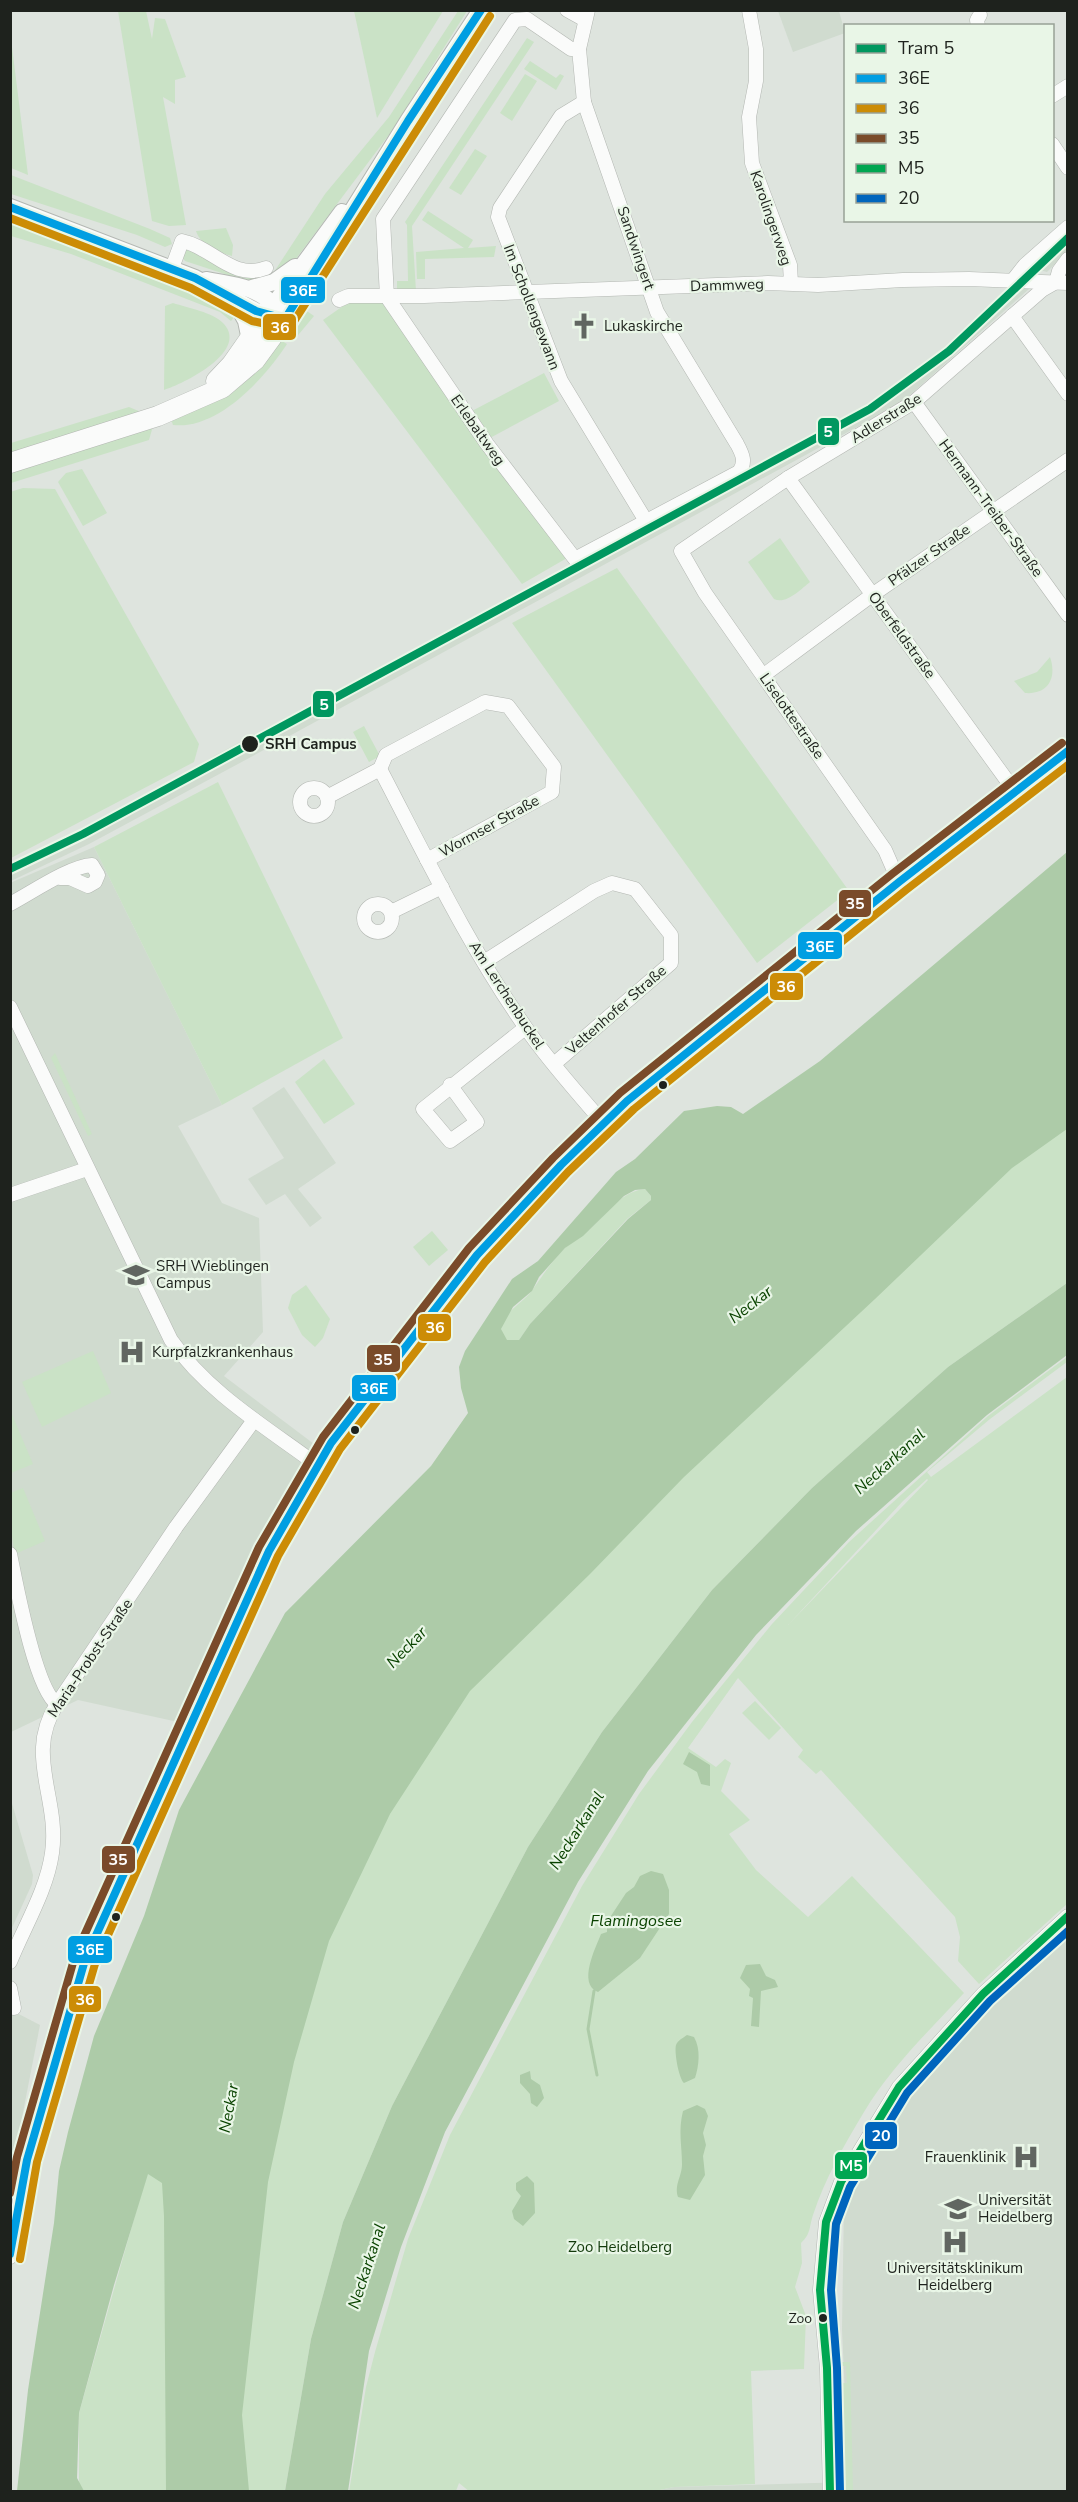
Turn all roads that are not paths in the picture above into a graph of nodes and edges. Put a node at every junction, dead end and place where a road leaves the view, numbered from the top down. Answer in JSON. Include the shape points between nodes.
{"nodes":[{"id":1,"x":567,"y":10,"type":"edge"},
{"id":2,"x":749,"y":10,"type":"edge"},
{"id":3,"x":476,"y":14,"type":"edge"},
{"id":4,"x":586,"y":15,"type":"edge"},
{"id":5,"x":579,"y":49,"type":"junction"},
{"id":6,"x":1068,"y":86,"type":"edge"},
{"id":7,"x":1054,"y":95,"type":"edge"},
{"id":8,"x":584,"y":102,"type":"junction"},
{"id":9,"x":408,"y":122,"type":"junction"},
{"id":10,"x":1054,"y":146,"type":"edge"},
{"id":11,"x":1068,"y":168,"type":"edge"},
{"id":12,"x":10,"y":207,"type":"edge"},
{"id":13,"x":1068,"y":227,"type":"edge"},
{"id":14,"x":310,"y":255,"type":"junction"},
{"id":15,"x":1068,"y":259,"type":"edge"},
{"id":16,"x":172,"y":268,"type":"junction"},
{"id":17,"x":266,"y":268,"type":"dead end"},
{"id":18,"x":195,"y":278,"type":"junction"},
{"id":19,"x":1016,"y":278,"type":"junction"},
{"id":20,"x":791,"y":283,"type":"junction"},
{"id":21,"x":1062,"y":283,"type":"edge"},
{"id":22,"x":252,"y":288,"type":"junction"},
{"id":23,"x":650,"y":288,"type":"junction"},
{"id":24,"x":527,"y":291,"type":"junction"},
{"id":25,"x":387,"y":297,"type":"junction"},
{"id":26,"x":339,"y":300,"type":"dead end"},
{"id":27,"x":235,"y":301,"type":"junction"},
{"id":28,"x":275,"y":312,"type":"junction"},
{"id":29,"x":1012,"y":316,"type":"junction"},
{"id":30,"x":250,"y":339,"type":"junction"},
{"id":31,"x":1068,"y":394,"type":"edge"},
{"id":32,"x":202,"y":397,"type":"junction"},
{"id":33,"x":914,"y":402,"type":"junction"},
{"id":34,"x":1068,"y":460,"type":"edge"},
{"id":35,"x":10,"y":463,"type":"edge"},
{"id":36,"x":788,"y":478,"type":"junction"},
{"id":37,"x":993,"y":511,"type":"junction"},
{"id":38,"x":646,"y":521,"type":"junction"},
{"id":39,"x":681,"y":551,"type":"joint"},
{"id":40,"x":872,"y":595,"type":"junction"},
{"id":41,"x":1068,"y":615,"type":"edge"},
{"id":42,"x":764,"y":675,"type":"junction"},
{"id":43,"x":1068,"y":751,"type":"edge"},
{"id":44,"x":380,"y":769,"type":"junction"},
{"id":45,"x":1016,"y":793,"type":"junction"},
{"id":46,"x":327,"y":797,"type":"dead end"},
{"id":47,"x":427,"y":860,"type":"junction"},
{"id":48,"x":60,"y":878,"type":"dead end"},
{"id":49,"x":899,"y":882,"type":"junction"},
{"id":50,"x":442,"y":887,"type":"junction"},
{"id":51,"x":10,"y":904,"type":"edge"},
{"id":52,"x":391,"y":912,"type":"dead end"},
{"id":53,"x":484,"y":962,"type":"junction"},
{"id":54,"x":10,"y":1006,"type":"edge"},
{"id":55,"x":525,"y":1028,"type":"junction"},
{"id":56,"x":554,"y":1064,"type":"junction"},
{"id":57,"x":450,"y":1086,"type":"dead end"},
{"id":58,"x":604,"y":1124,"type":"junction"},
{"id":59,"x":87,"y":1169,"type":"junction"},
{"id":60,"x":10,"y":1195,"type":"edge"},
{"id":61,"x":254,"y":1420,"type":"junction"},
{"id":62,"x":317,"y":1464,"type":"junction"},
{"id":63,"x":10,"y":1554,"type":"edge"},
{"id":64,"x":57,"y":1704,"type":"junction"},
{"id":65,"x":1068,"y":1916,"type":"edge"},
{"id":66,"x":10,"y":1962,"type":"edge"},
{"id":67,"x":10,"y":1988,"type":"edge"},
{"id":68,"x":14,"y":2008,"type":"dead end"},
{"id":69,"x":10,"y":2257,"type":"edge"},
{"id":70,"x":830,"y":2492,"type":"edge"}],
"edges":[{"from":1,"to":4,"type":"street","name":"Sandwingert"},
{"from":2,"to":20,"type":"street","name":"Karolingerweg","via":[[756,49],[756,81],[749,117],[752,163],[790,265]]},
{"from":3,"to":9,"type":"main road"},
{"from":4,"to":5,"type":"street","name":"Sandwingert"},
{"from":5,"to":8,"type":"street","name":"Sandwingert"},
{"from":5,"to":25,"type":"street","via":[[571,49],[526,18],[515,20],[383,219]]},
{"from":6,"to":7,"type":"street"},
{"from":8,"to":23,"type":"street","name":"Sandwingert"},
{"from":8,"to":24,"type":"street","name":"Im Schollengewann","via":[[561,116],[498,213]]},
{"from":9,"to":14,"type":"main road"},
{"from":9,"to":28,"type":"main road"},
{"from":10,"to":11,"type":"street"},
{"from":12,"to":16,"type":"main road"},
{"from":13,"to":19,"type":"street"},
{"from":14,"to":22,"type":"main road","via":[[280,280]]},
{"from":14,"to":28,"type":"main road"},
{"from":15,"to":21,"type":"street","name":"Adlerstraße","via":[[1059,271]]},
{"from":16,"to":17,"type":"street","via":[[182,241],[192,243],[227,266],[258,271]]},
{"from":16,"to":18,"type":"main road"},
{"from":18,"to":22,"type":"main road"},
{"from":18,"to":27,"type":"main road"},
{"from":19,"to":20,"type":"street","name":"Dammweg"},
{"from":19,"to":21,"type":"street","name":"Dammweg"},
{"from":20,"to":23,"type":"street","name":"Dammweg"},
{"from":21,"to":29,"type":"street","name":"Adlerstraße","via":[[1042,290]]},
{"from":22,"to":28,"type":"main road"},
{"from":23,"to":24,"type":"street","name":"Dammweg"},
{"from":23,"to":38,"type":"street","name":"Sandwingert","via":[[657,312],[744,458],[739,472]]},
{"from":24,"to":25,"type":"street","name":"Dammweg"},
{"from":24,"to":38,"type":"street","name":"Im Schollengewann","via":[[561,381]]},
{"from":25,"to":26,"type":"street","name":"Dammweg","via":[[348,296]]},
{"from":25,"to":38,"type":"street","name":"Erlebaltweg","via":[[487,444],[575,559]]},
{"from":27,"to":28,"type":"main road"},
{"from":27,"to":30,"type":"main road"},
{"from":28,"to":30,"type":"highway"},
{"from":28,"to":32,"type":"highway","via":[[255,360],[237,378]]},
{"from":29,"to":31,"type":"street"},
{"from":29,"to":33,"type":"street","name":"Adlerstraße"},
{"from":30,"to":32,"type":"highway"},
{"from":32,"to":35,"type":"highway","via":[[158,416]]},
{"from":33,"to":36,"type":"street","name":"Adlerstraße"},
{"from":33,"to":37,"type":"street","name":"Hermann-Treiber-Straße"},
{"from":34,"to":37,"type":"street","name":"Pfälzer Straße"},
{"from":36,"to":39,"type":"street","name":"Adlerstraße"},
{"from":36,"to":40,"type":"street","name":"Oberfeldstraße"},
{"from":37,"to":40,"type":"street","name":"Pfälzer Straße"},
{"from":37,"to":41,"type":"street","name":"Hermann-Treiber-Straße"},
{"from":39,"to":42,"type":"street","name":"Liselottestraße","via":[[705,593]]},
{"from":40,"to":42,"type":"street","name":"Pfälzer Straße"},
{"from":40,"to":45,"type":"street","name":"Oberfeldstraße"},
{"from":42,"to":49,"type":"street","name":"Liselottestraße","via":[[885,850]]},
{"from":43,"to":45,"type":"street"},
{"from":44,"to":46,"type":"street"},
{"from":44,"to":47,"type":"street","name":"Am Lerchenbuckel"},
{"from":44,"to":47,"type":"street","name":"Wormser Straße","via":[[386,755],[485,702],[508,706],[554,766],[552,792]]},
{"from":45,"to":49,"type":"street"},
{"from":47,"to":50,"type":"street","name":"Am Lerchenbuckel"},
{"from":48,"to":51,"type":"street"},
{"from":49,"to":58,"type":"street","via":[[627,1101]]},
{"from":50,"to":52,"type":"street"},
{"from":50,"to":53,"type":"street","name":"Am Lerchenbuckel"},
{"from":53,"to":55,"type":"street","name":"Am Lerchenbuckel"},
{"from":53,"to":56,"type":"street","name":"Veltenhofer Straße","via":[[612,883],[635,888],[671,935],[671,963]]},
{"from":54,"to":59,"type":"street"},
{"from":55,"to":56,"type":"street","name":"Am Lerchenbuckel"},
{"from":55,"to":57,"type":"street"},
{"from":56,"to":58,"type":"street","name":"Am Lerchenbuckel"},
{"from":58,"to":62,"type":"street","via":[[477,1255]]},
{"from":59,"to":60,"type":"street"},
{"from":59,"to":61,"type":"street","via":[[171,1340],[195,1371]]},
{"from":61,"to":62,"type":"street"},
{"from":61,"to":64,"type":"street","name":"Maria-Probst-Straße","via":[[176,1527]]},
{"from":62,"to":69,"type":"street","via":[[269,1551],[85,1960],[27,2160]]},
{"from":63,"to":64,"type":"street","via":[[37,1667],[50,1699]]},
{"from":64,"to":66,"type":"street","name":"Maria-Probst-Straße","via":[[41,1743],[52,1811],[49,1870]]},
{"from":65,"to":70,"type":"street","via":[[983,1994],[899,2088],[841,2182],[826,2222],[820,2290],[827,2368]]},
{"from":67,"to":68,"type":"street"}]}
